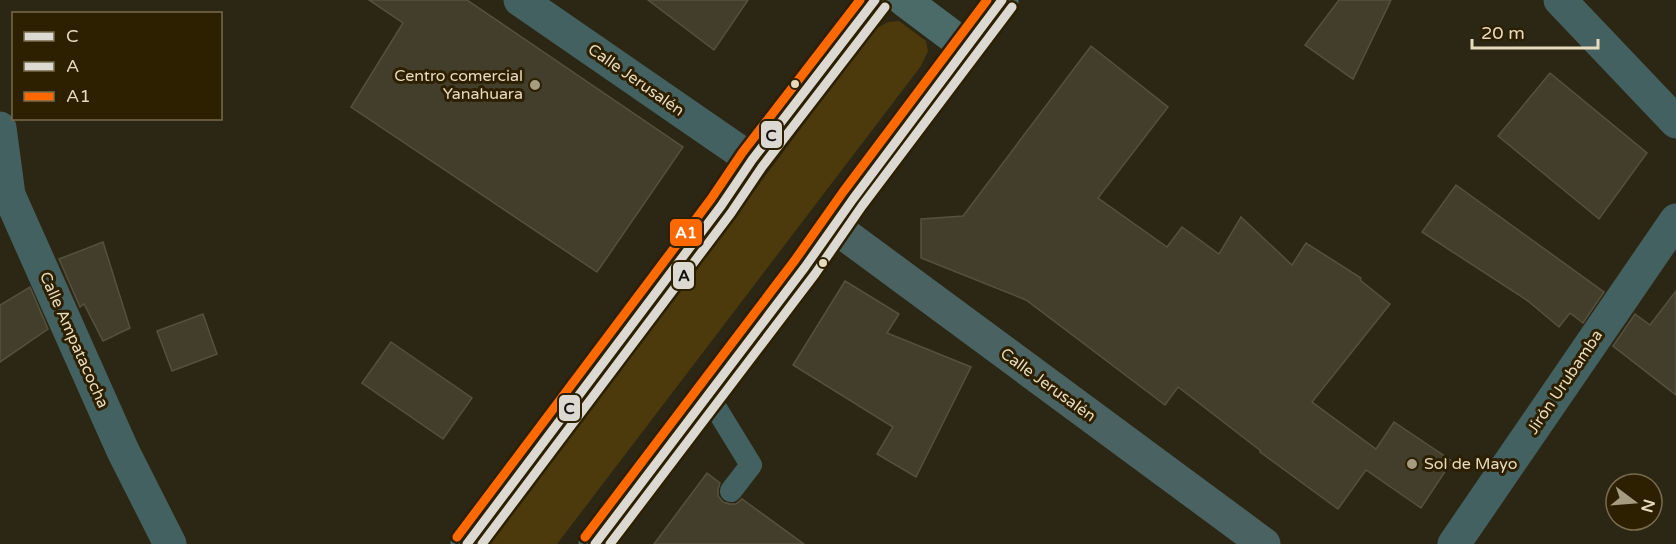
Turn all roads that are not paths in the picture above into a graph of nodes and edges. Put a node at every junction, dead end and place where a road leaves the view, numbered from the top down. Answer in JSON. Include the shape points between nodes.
{"nodes":[{"id":1,"x":520,"y":0,"type":"edge"},
{"id":2,"x":875,"y":0,"type":"edge"},
{"id":3,"x":904,"y":0,"type":"edge"},
{"id":4,"x":1002,"y":0,"type":"edge"},
{"id":5,"x":1560,"y":0,"type":"edge"},
{"id":6,"x":968,"y":48,"type":"junction"},
{"id":7,"x":1676,"y":122,"type":"edge"},
{"id":8,"x":0,"y":129,"type":"edge"},
{"id":9,"x":752,"y":160,"type":"junction"},
{"id":10,"x":1676,"y":220,"type":"edge"},
{"id":11,"x":832,"y":225,"type":"junction"},
{"id":12,"x":708,"y":395,"type":"junction"},
{"id":13,"x":731,"y":491,"type":"dead end"},
{"id":14,"x":170,"y":544,"type":"edge"},
{"id":15,"x":467,"y":544,"type":"edge"},
{"id":16,"x":595,"y":544,"type":"edge"},
{"id":17,"x":1264,"y":544,"type":"edge"},
{"id":18,"x":1454,"y":544,"type":"edge"}],
"edges":[{"from":1,"to":9,"type":"street","name":"Calle Jerusalén"},
{"from":2,"to":9,"type":"main road"},
{"from":3,"to":6,"type":"main road"},
{"from":4,"to":6,"type":"main road"},
{"from":5,"to":7,"type":"street"},
{"from":6,"to":11,"type":"main road"},
{"from":8,"to":14,"type":"street","name":"Calle Ampatacocha","via":[[9,195],[123,451]]},
{"from":9,"to":15,"type":"main road"},
{"from":10,"to":18,"type":"street","name":"Jirón Urubamba"},
{"from":11,"to":12,"type":"main road"},
{"from":11,"to":17,"type":"street","name":"Calle Jerusalén"},
{"from":12,"to":13,"type":"lane","via":[[751,465]]},
{"from":12,"to":16,"type":"main road"}]}
